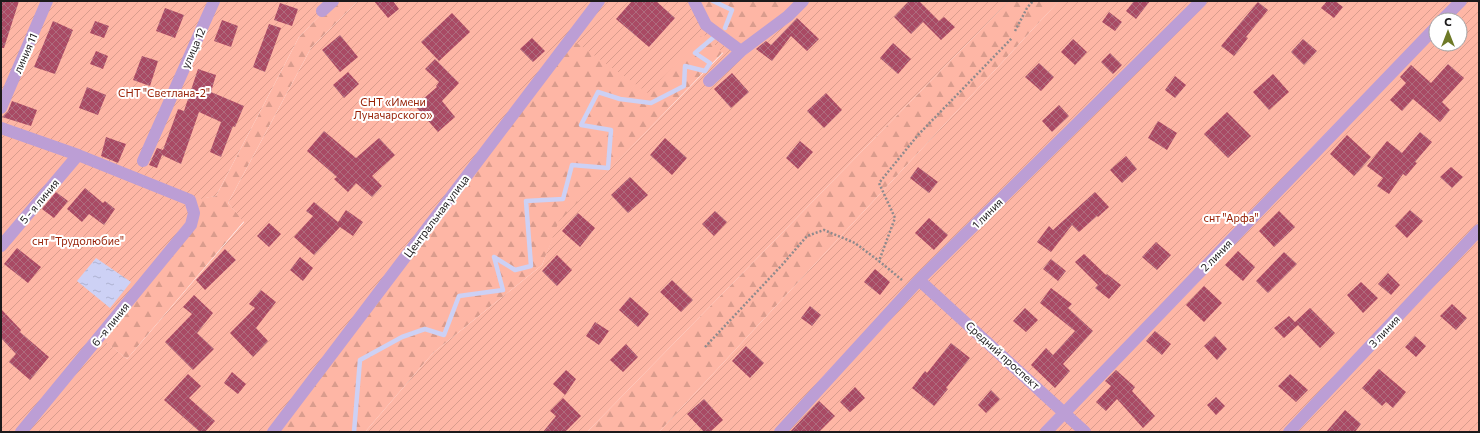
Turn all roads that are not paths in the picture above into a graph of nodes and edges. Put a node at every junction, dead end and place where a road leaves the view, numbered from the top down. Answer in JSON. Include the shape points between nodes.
{"nodes":[{"id":1,"x":47,"y":1,"type":"edge"},
{"id":2,"x":214,"y":1,"type":"edge"},
{"id":3,"x":333,"y":1,"type":"edge"},
{"id":4,"x":599,"y":1,"type":"edge"},
{"id":5,"x":694,"y":1,"type":"edge"},
{"id":6,"x":803,"y":1,"type":"edge"},
{"id":7,"x":1201,"y":1,"type":"edge"},
{"id":8,"x":1461,"y":1,"type":"edge"},
{"id":9,"x":322,"y":12,"type":"dead end"},
{"id":10,"x":1450,"y":12,"type":"edge"},
{"id":11,"x":1428,"y":35,"type":"edge"},
{"id":12,"x":741,"y":51,"type":"junction"},
{"id":13,"x":709,"y":81,"type":"dead end"},
{"id":14,"x":2,"y":106,"type":"edge"},
{"id":15,"x":1,"y":128,"type":"edge"},
{"id":16,"x":78,"y":155,"type":"junction"},
{"id":17,"x":143,"y":161,"type":"dead end"},
{"id":18,"x":1479,"y":230,"type":"edge"},
{"id":19,"x":1,"y":246,"type":"edge"},
{"id":20,"x":915,"y":284,"type":"junction"},
{"id":21,"x":1065,"y":412,"type":"junction"},
{"id":22,"x":21,"y":432,"type":"edge"},
{"id":23,"x":273,"y":432,"type":"edge"},
{"id":24,"x":780,"y":432,"type":"edge"},
{"id":25,"x":1046,"y":432,"type":"edge"},
{"id":26,"x":1085,"y":432,"type":"edge"},
{"id":27,"x":1289,"y":432,"type":"edge"}],
"edges":[{"from":1,"to":14,"type":"street","name":"линия 11"},
{"from":2,"to":17,"type":"street","name":"улица 12"},
{"from":3,"to":9,"type":"street"},
{"from":4,"to":23,"type":"street","name":"Центральная улица"},
{"from":5,"to":12,"type":"street","via":[[706,25]]},
{"from":6,"to":12,"type":"street","via":[[788,16]]},
{"from":7,"to":20,"type":"street","name":"1 линия"},
{"from":8,"to":10,"type":"street"},
{"from":11,"to":21,"type":"street","name":"2 линия"},
{"from":12,"to":13,"type":"street"},
{"from":15,"to":16,"type":"street"},
{"from":16,"to":19,"type":"street","name":"5 - я линия"},
{"from":16,"to":22,"type":"street","name":"6 -я линия","via":[[190,200],[194,213],[191,225]]},
{"from":18,"to":27,"type":"street","name":"3 линия"},
{"from":20,"to":21,"type":"street","name":"Средний проспект"},
{"from":20,"to":24,"type":"street","name":"1 линия"},
{"from":21,"to":25,"type":"street","name":"2 линия"},
{"from":21,"to":26,"type":"street","name":"Средний проспект"}]}
